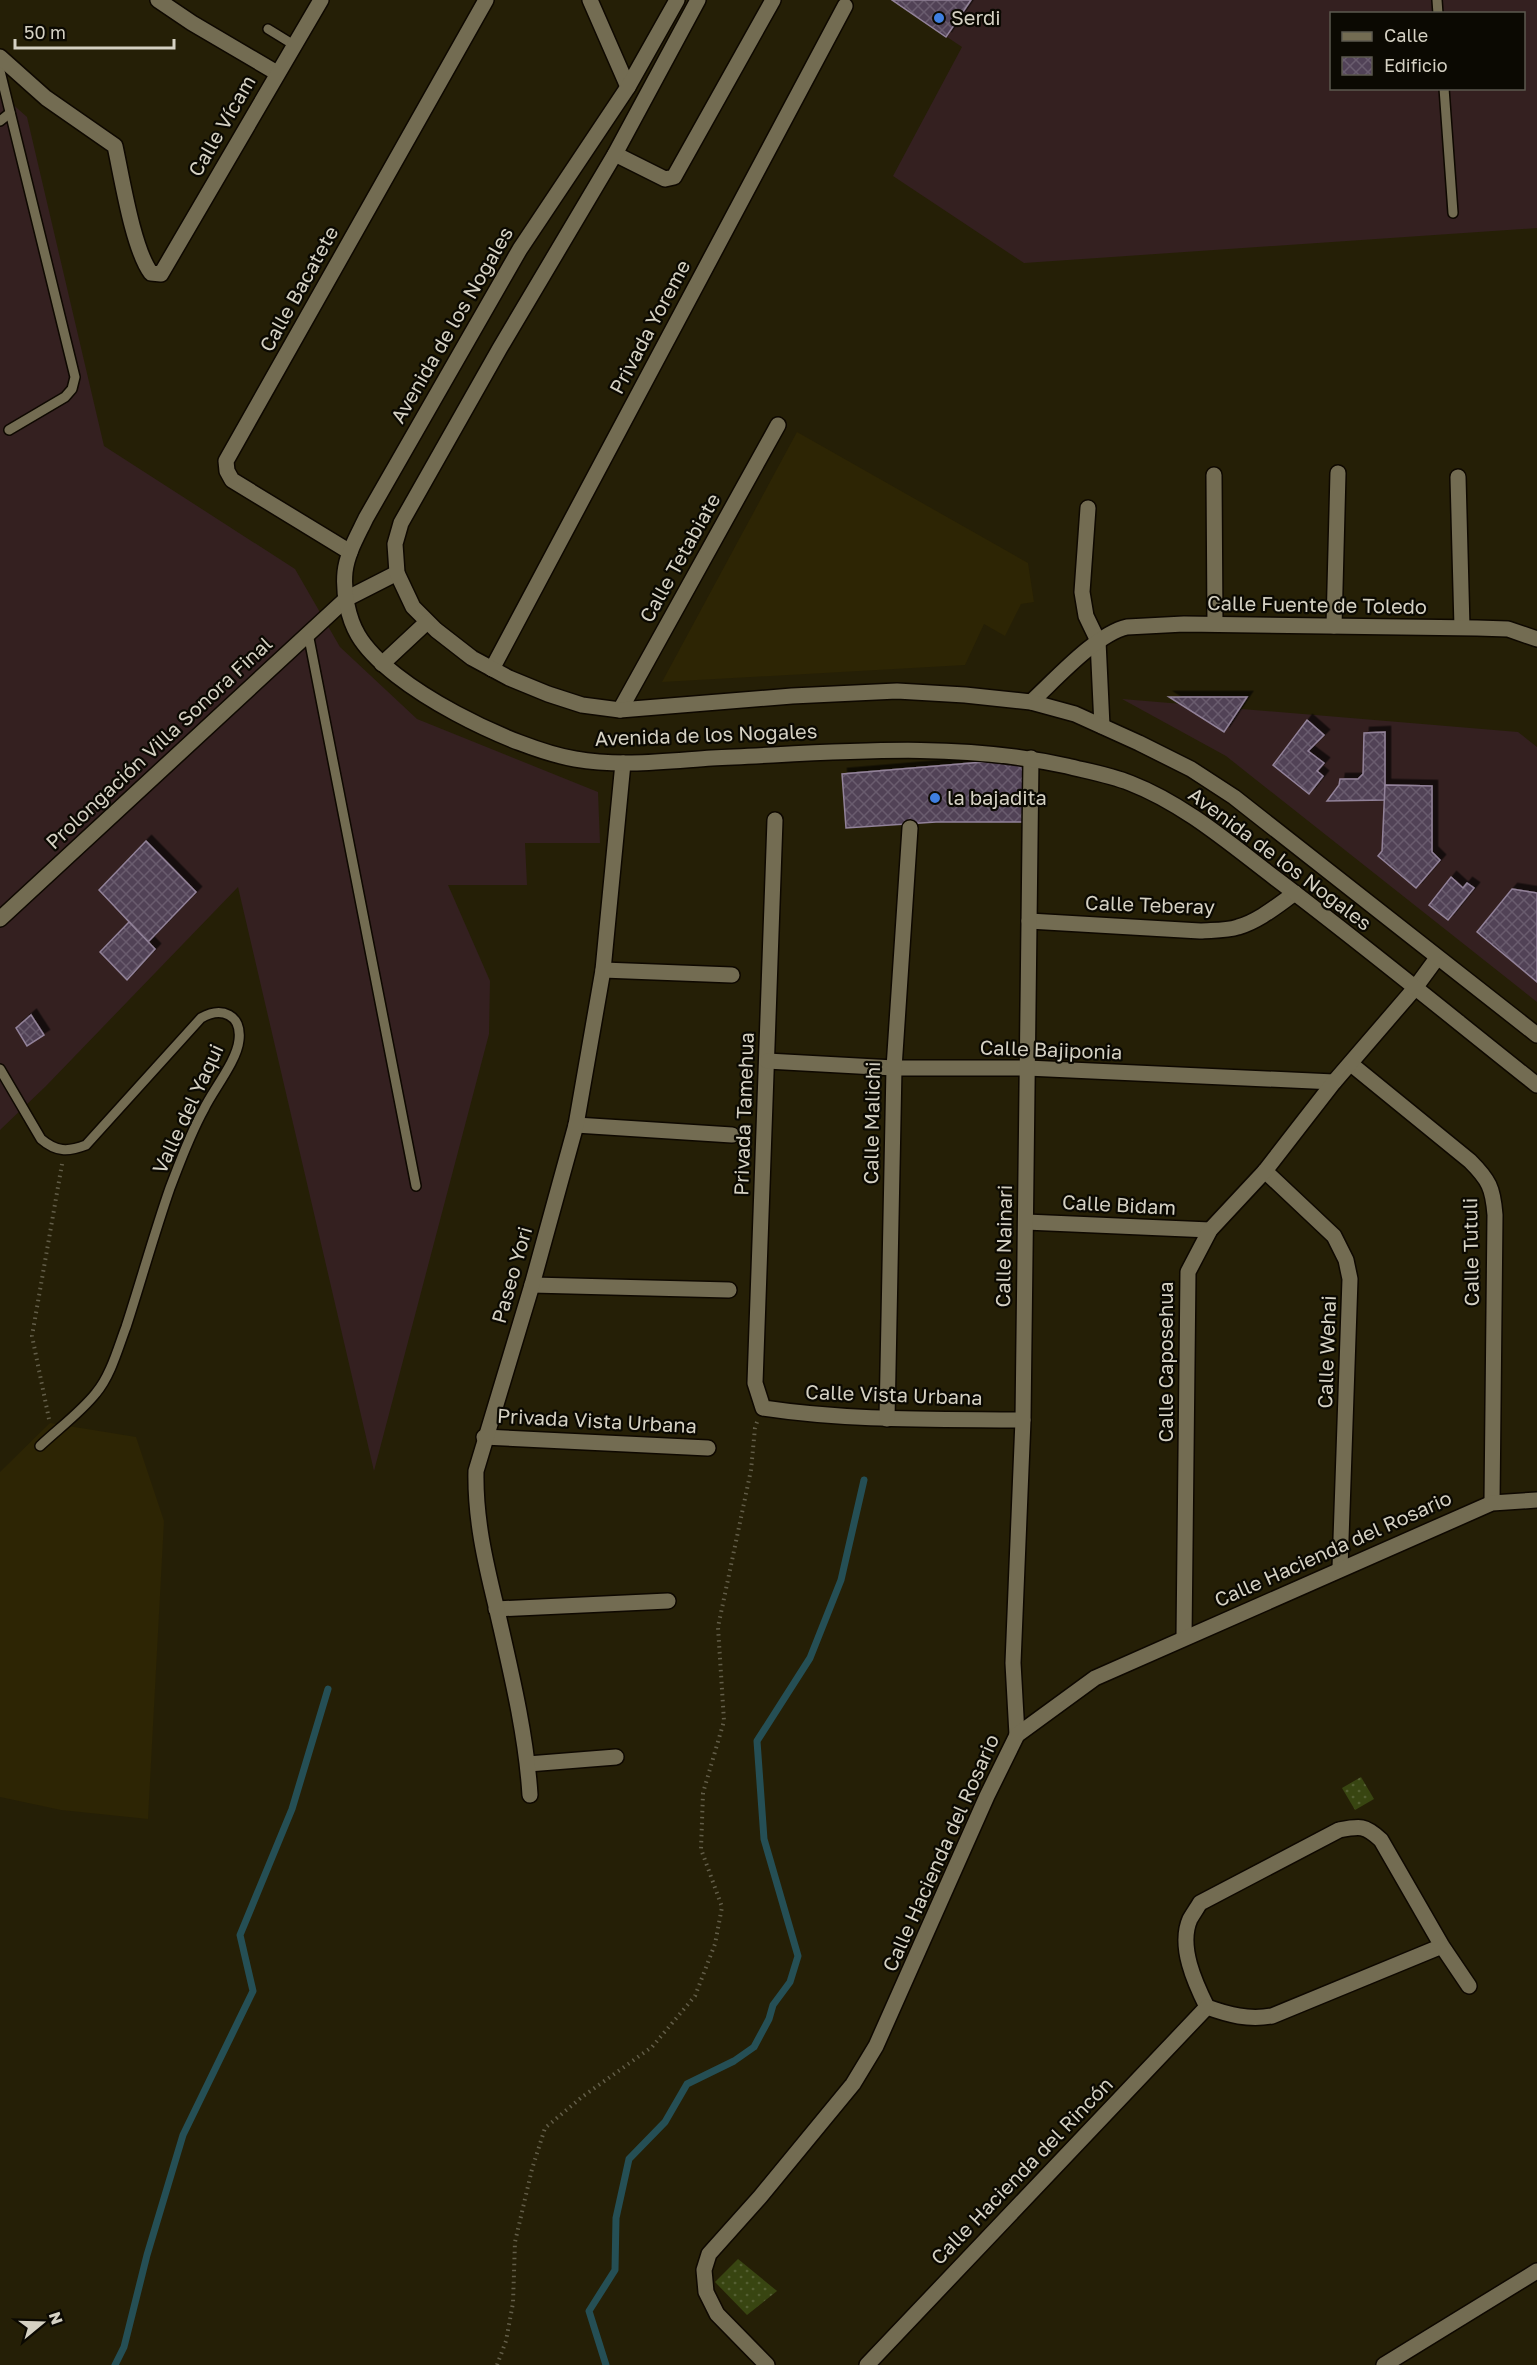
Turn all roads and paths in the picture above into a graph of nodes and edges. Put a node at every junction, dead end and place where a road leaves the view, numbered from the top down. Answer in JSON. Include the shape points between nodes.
{"nodes":[{"id":1,"x":158,"y":0,"type":"edge"},
{"id":2,"x":321,"y":0,"type":"edge"},
{"id":3,"x":486,"y":0,"type":"edge"},
{"id":4,"x":590,"y":0,"type":"edge"},
{"id":5,"x":677,"y":0,"type":"edge"},
{"id":6,"x":698,"y":0,"type":"edge"},
{"id":7,"x":773,"y":0,"type":"edge"},
{"id":8,"x":844,"y":6,"type":"dead end"},
{"id":9,"x":268,"y":29,"type":"dead end"},
{"id":10,"x":294,"y":45,"type":"junction"},
{"id":11,"x":0,"y":57,"type":"edge"},
{"id":12,"x":0,"y":71,"type":"edge"},
{"id":13,"x":277,"y":73,"type":"junction"},
{"id":14,"x":628,"y":87,"type":"junction"},
{"id":15,"x":1444,"y":90,"type":"edge"},
{"id":16,"x":10,"y":113,"type":"junction"},
{"id":17,"x":0,"y":121,"type":"edge"},
{"id":18,"x":615,"y":154,"type":"junction"},
{"id":19,"x":1453,"y":213,"type":"dead end"},
{"id":20,"x":778,"y":425,"type":"dead end"},
{"id":21,"x":9,"y":430,"type":"dead end"},
{"id":22,"x":1338,"y":473,"type":"dead end"},
{"id":23,"x":1214,"y":475,"type":"dead end"},
{"id":24,"x":1458,"y":477,"type":"dead end"},
{"id":25,"x":1088,"y":508,"type":"dead end"},
{"id":26,"x":351,"y":552,"type":"junction"},
{"id":27,"x":397,"y":573,"type":"junction"},
{"id":28,"x":346,"y":598,"type":"junction"},
{"id":29,"x":427,"y":622,"type":"junction"},
{"id":30,"x":1215,"y":624,"type":"junction"},
{"id":31,"x":1334,"y":626,"type":"junction"},
{"id":32,"x":1462,"y":627,"type":"junction"},
{"id":33,"x":308,"y":633,"type":"junction"},
{"id":34,"x":1537,"y":639,"type":"edge"},
{"id":35,"x":1098,"y":641,"type":"junction"},
{"id":36,"x":382,"y":664,"type":"junction"},
{"id":37,"x":492,"y":669,"type":"junction"},
{"id":38,"x":1031,"y":702,"type":"junction"},
{"id":39,"x":620,"y":711,"type":"junction"},
{"id":40,"x":1102,"y":726,"type":"junction"},
{"id":41,"x":1031,"y":758,"type":"junction"},
{"id":42,"x":623,"y":763,"type":"junction"},
{"id":43,"x":775,"y":820,"type":"dead end"},
{"id":44,"x":910,"y":828,"type":"dead end"},
{"id":45,"x":1295,"y":893,"type":"junction"},
{"id":46,"x":0,"y":919,"type":"edge"},
{"id":47,"x":1029,"y":921,"type":"junction"},
{"id":48,"x":1437,"y":958,"type":"junction"},
{"id":49,"x":603,"y":969,"type":"junction"},
{"id":50,"x":732,"y":975,"type":"dead end"},
{"id":51,"x":1415,"y":988,"type":"junction"},
{"id":52,"x":1537,"y":1035,"type":"edge"},
{"id":53,"x":767,"y":1061,"type":"junction"},
{"id":54,"x":1351,"y":1064,"type":"junction"},
{"id":55,"x":894,"y":1068,"type":"junction"},
{"id":56,"x":1027,"y":1068,"type":"junction"},
{"id":57,"x":0,"y":1069,"type":"edge"},
{"id":58,"x":1334,"y":1082,"type":"junction"},
{"id":59,"x":1537,"y":1085,"type":"edge"},
{"id":60,"x":576,"y":1125,"type":"junction"},
{"id":61,"x":732,"y":1135,"type":"dead end"},
{"id":62,"x":64,"y":1151,"type":"junction"},
{"id":63,"x":1265,"y":1171,"type":"junction"},
{"id":64,"x":416,"y":1186,"type":"dead end"},
{"id":65,"x":1026,"y":1222,"type":"junction"},
{"id":66,"x":1210,"y":1230,"type":"junction"},
{"id":67,"x":532,"y":1285,"type":"junction"},
{"id":68,"x":729,"y":1290,"type":"dead end"},
{"id":69,"x":763,"y":1408,"type":"junction"},
{"id":70,"x":887,"y":1419,"type":"junction"},
{"id":71,"x":1023,"y":1420,"type":"junction"},
{"id":72,"x":50,"y":1423,"type":"dead end"},
{"id":73,"x":484,"y":1437,"type":"junction"},
{"id":74,"x":40,"y":1446,"type":"dead end"},
{"id":75,"x":708,"y":1448,"type":"dead end"},
{"id":76,"x":1537,"y":1500,"type":"edge"},
{"id":77,"x":1492,"y":1503,"type":"junction"},
{"id":78,"x":1340,"y":1568,"type":"junction"},
{"id":79,"x":668,"y":1601,"type":"dead end"},
{"id":80,"x":496,"y":1609,"type":"junction"},
{"id":81,"x":1184,"y":1638,"type":"junction"},
{"id":82,"x":1017,"y":1735,"type":"junction"},
{"id":83,"x":616,"y":1757,"type":"dead end"},
{"id":84,"x":528,"y":1764,"type":"junction"},
{"id":85,"x":530,"y":1795,"type":"dead end"},
{"id":86,"x":1442,"y":1946,"type":"junction"},
{"id":87,"x":1469,"y":1986,"type":"dead end"},
{"id":88,"x":1207,"y":2007,"type":"junction"},
{"id":89,"x":1537,"y":2271,"type":"edge"},
{"id":90,"x":497,"y":2365,"type":"edge"},
{"id":91,"x":767,"y":2365,"type":"edge"},
{"id":92,"x":867,"y":2365,"type":"edge"},
{"id":93,"x":1384,"y":2365,"type":"edge"}],
"edges":[{"from":1,"to":13,"type":"street"},
{"from":2,"to":10,"type":"street","name":"Calle Vícam"},
{"from":3,"to":26,"type":"street","name":"Calle Bacatete","via":[[226,461],[232,480]]},
{"from":4,"to":14,"type":"street"},
{"from":5,"to":14,"type":"street","name":"Avenida de los Nogales"},
{"from":6,"to":18,"type":"street","name":"Avenida de los Nogales"},
{"from":7,"to":18,"type":"street","via":[[674,177],[665,179]]},
{"from":8,"to":37,"type":"street","name":"Privada Yoreme"},
{"from":9,"to":10,"type":"lane"},
{"from":10,"to":13,"type":"street","name":"Calle Vícam"},
{"from":11,"to":13,"type":"street","name":"Calle Vícam","via":[[46,98],[116,146],[144,261],[151,273],[161,274]]},
{"from":12,"to":16,"type":"lane"},
{"from":14,"to":26,"type":"street","name":"Avenida de los Nogales","via":[[520,249],[386,481]]},
{"from":15,"to":19,"type":"lane"},
{"from":16,"to":17,"type":"lane"},
{"from":16,"to":21,"type":"lane","via":[[75,378],[65,397]]},
{"from":18,"to":27,"type":"street","name":"Avenida de los Nogales","via":[[401,523],[395,544]]},
{"from":20,"to":39,"type":"street","name":"Calle Tetabiate"},
{"from":22,"to":31,"type":"street"},
{"from":23,"to":30,"type":"street"},
{"from":24,"to":32,"type":"street"},
{"from":25,"to":35,"type":"street","via":[[1082,592],[1086,616]]},
{"from":26,"to":28,"type":"street","name":"Avenida de los Nogales","via":[[345,570]]},
{"from":27,"to":28,"type":"street","name":"Prolongación Villa Sonora Final"},
{"from":27,"to":29,"type":"street","name":"Avenida de los Nogales","via":[[413,608]]},
{"from":28,"to":33,"type":"street","name":"Prolongación Villa Sonora Final"},
{"from":28,"to":36,"type":"street","name":"Avenida de los Nogales","via":[[358,636]]},
{"from":29,"to":36,"type":"street"},
{"from":29,"to":37,"type":"street","name":"Avenida de los Nogales"},
{"from":30,"to":31,"type":"street","name":"Calle Fuente de Toledo"},
{"from":30,"to":35,"type":"street","name":"Calle Fuente de Toledo","via":[[1127,627]]},
{"from":31,"to":32,"type":"street","name":"Calle Fuente de Toledo"},
{"from":32,"to":34,"type":"street","name":"Calle Fuente de Toledo","via":[[1508,629]]},
{"from":33,"to":46,"type":"street","name":"Prolongación Villa Sonora Final"},
{"from":33,"to":64,"type":"lane"},
{"from":35,"to":38,"type":"street","name":"Calle Fuente de Toledo"},
{"from":35,"to":40,"type":"street"},
{"from":36,"to":42,"type":"street","name":"Avenida de los Nogales","via":[[442,705],[531,747],[574,759]]},
{"from":37,"to":39,"type":"street","name":"Avenida de los Nogales","via":[[548,694]]},
{"from":38,"to":39,"type":"street","name":"Avenida de los Nogales","via":[[897,691]]},
{"from":38,"to":40,"type":"street","name":"Avenida de los Nogales","via":[[1076,714]]},
{"from":40,"to":48,"type":"street","name":"Avenida de los Nogales","via":[[1191,769],[1234,797]]},
{"from":41,"to":42,"type":"street","name":"Avenida de los Nogales","via":[[890,749]]},
{"from":41,"to":45,"type":"street","name":"Avenida de los Nogales","via":[[1128,782],[1160,798],[1196,819]]},
{"from":41,"to":47,"type":"street","name":"Calle Nainari"},
{"from":42,"to":49,"type":"street","name":"Paseo Yori"},
{"from":43,"to":53,"type":"street","name":"Privada Tamehua"},
{"from":44,"to":55,"type":"street","name":"Calle Malichi"},
{"from":45,"to":47,"type":"street","name":"Calle Teberay","via":[[1259,918],[1238,927],[1200,932]]},
{"from":45,"to":51,"type":"street","name":"Avenida de los Nogales"},
{"from":47,"to":56,"type":"street","name":"Calle Nainari"},
{"from":48,"to":51,"type":"street","name":"Calle Caposehua"},
{"from":48,"to":52,"type":"street","name":"Avenida de los Nogales"},
{"from":49,"to":50,"type":"street"},
{"from":49,"to":60,"type":"street","name":"Paseo Yori"},
{"from":51,"to":54,"type":"street","name":"Calle Caposehua"},
{"from":51,"to":59,"type":"street","name":"Avenida de los Nogales"},
{"from":53,"to":55,"type":"street","name":"Calle Bajiponia"},
{"from":53,"to":69,"type":"street","name":"Privada Tamehua","via":[[754,1383]]},
{"from":54,"to":58,"type":"street","name":"Calle Caposehua"},
{"from":54,"to":77,"type":"street","name":"Calle Tutuli","via":[[1470,1161],[1491,1187],[1495,1215]]},
{"from":55,"to":56,"type":"street","name":"Calle Bajiponia"},
{"from":55,"to":70,"type":"street","name":"Calle Malichi"},
{"from":56,"to":58,"type":"street","name":"Calle Bajiponia"},
{"from":56,"to":65,"type":"street","name":"Calle Nainari"},
{"from":57,"to":62,"type":"lane","via":[[41,1139],[50,1148]]},
{"from":58,"to":63,"type":"street","name":"Calle Caposehua"},
{"from":60,"to":61,"type":"street"},
{"from":60,"to":67,"type":"street","name":"Paseo Yori"},
{"from":62,"to":72,"type":"path","via":[[32,1336]]},
{"from":62,"to":74,"type":"lane","name":"Valle del Yaqui","via":[[86,1145],[201,1018],[221,1011],[234,1020],[239,1041],[235,1053],[203,1109],[187,1147],[108,1373],[97,1392]]},
{"from":63,"to":66,"type":"street","name":"Calle Caposehua"},
{"from":63,"to":78,"type":"street","name":"Calle Wehai","via":[[1334,1236],[1350,1279]]},
{"from":65,"to":66,"type":"street","name":"Calle Bidam"},
{"from":65,"to":71,"type":"street","name":"Calle Nainari"},
{"from":66,"to":81,"type":"street","name":"Calle Caposehua","via":[[1188,1272]]},
{"from":67,"to":68,"type":"street"},
{"from":67,"to":73,"type":"street","name":"Paseo Yori"},
{"from":69,"to":70,"type":"street","name":"Calle Vista Urbana"},
{"from":69,"to":90,"type":"path","via":[[755,1428],[751,1470],[718,1626],[724,1721],[703,1793],[702,1849],[723,1907],[715,1944],[696,1996],[652,2047],[545,2128],[515,2242],[513,2303]]},
{"from":70,"to":71,"type":"street","name":"Calle Vista Urbana"},
{"from":71,"to":82,"type":"street","name":"Calle Nainari","via":[[1013,1663]]},
{"from":73,"to":75,"type":"street","name":"Privada Vista Urbana"},
{"from":73,"to":80,"type":"street","name":"Paseo Yori","via":[[476,1471],[475,1503]]},
{"from":76,"to":77,"type":"street","name":"Calle Hacienda del Rosario"},
{"from":77,"to":78,"type":"street","name":"Calle Hacienda del Rosario"},
{"from":78,"to":81,"type":"street","name":"Calle Hacienda del Rosario"},
{"from":79,"to":80,"type":"street"},
{"from":80,"to":84,"type":"street","name":"Paseo Yori"},
{"from":81,"to":82,"type":"street","name":"Calle Hacienda del Rosario","via":[[1095,1678]]},
{"from":82,"to":91,"type":"street","name":"Calle Hacienda del Rosario","via":[[876,2046],[853,2084],[709,2254],[704,2270],[706,2292],[717,2314]]},
{"from":83,"to":84,"type":"street"},
{"from":84,"to":85,"type":"street","name":"Paseo Yori"},
{"from":86,"to":87,"type":"street"},
{"from":86,"to":88,"type":"street","via":[[1272,2016],[1230,2015]]},
{"from":86,"to":88,"type":"street","via":[[1381,1840],[1369,1829],[1339,1830],[1200,1903],[1190,1920],[1186,1940]]},
{"from":88,"to":92,"type":"street","name":"Calle Hacienda del Rincón"},
{"from":89,"to":93,"type":"street"}]}
